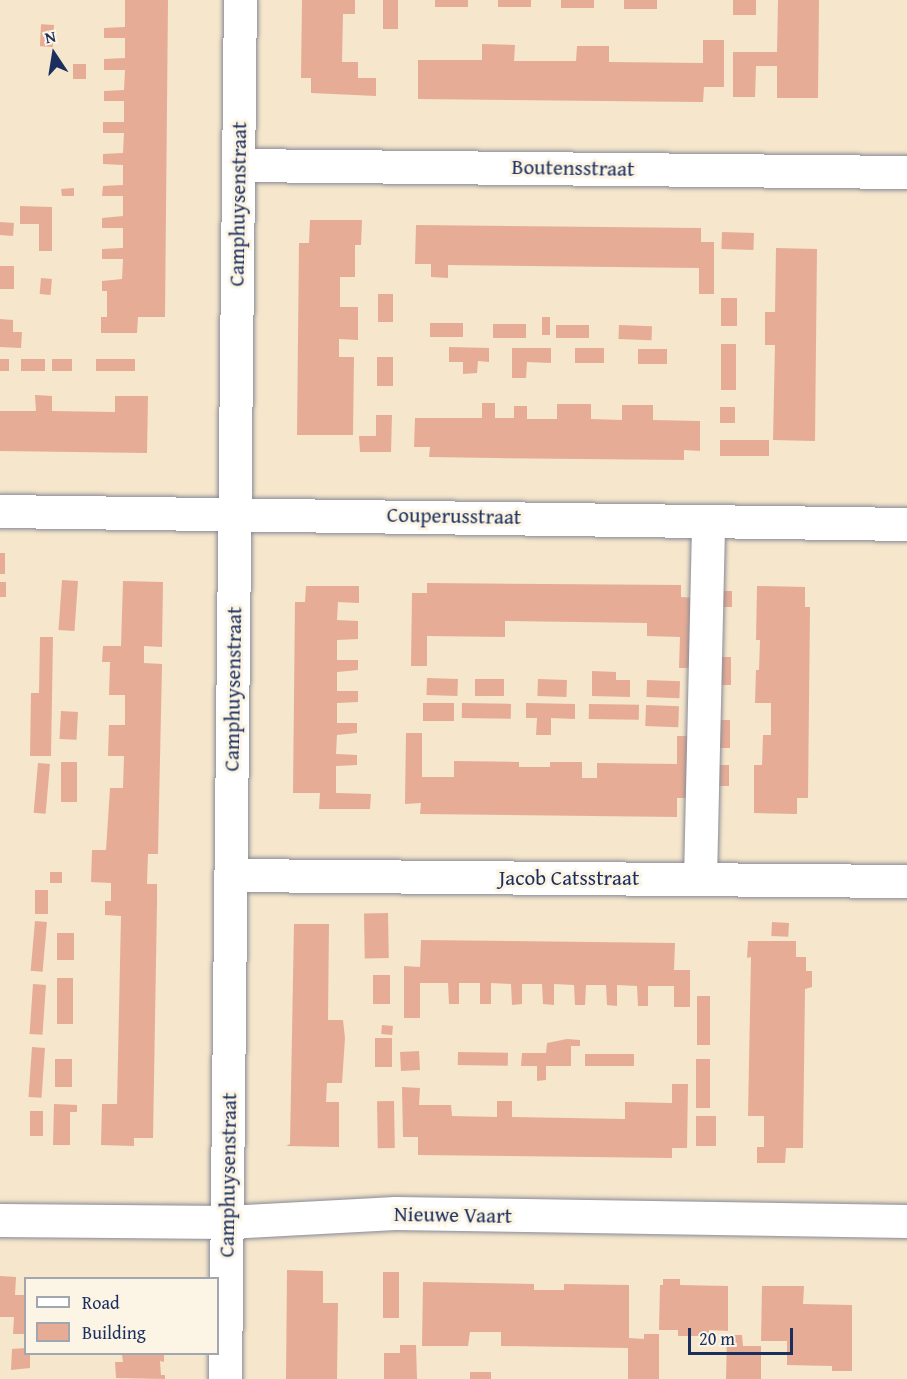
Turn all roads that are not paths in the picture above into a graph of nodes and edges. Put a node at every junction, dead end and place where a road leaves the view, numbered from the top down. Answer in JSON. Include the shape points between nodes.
{"nodes":[{"id":1,"x":240,"y":0,"type":"edge"},
{"id":2,"x":238,"y":165,"type":"junction"},
{"id":3,"x":907,"y":172,"type":"edge"},
{"id":4,"x":0,"y":511,"type":"edge"},
{"id":5,"x":234,"y":512,"type":"junction"},
{"id":6,"x":708,"y":520,"type":"junction"},
{"id":7,"x":907,"y":524,"type":"edge"},
{"id":8,"x":231,"y":875,"type":"junction"},
{"id":9,"x":700,"y":879,"type":"junction"},
{"id":10,"x":907,"y":881,"type":"edge"},
{"id":11,"x":0,"y":1220,"type":"edge"},
{"id":12,"x":907,"y":1221,"type":"edge"},
{"id":13,"x":227,"y":1222,"type":"junction"},
{"id":14,"x":225,"y":1379,"type":"edge"}],
"edges":[{"from":1,"to":2,"type":"street","name":"Camphuysenstraat"},
{"from":2,"to":3,"type":"street","name":"Boutensstraat"},
{"from":2,"to":5,"type":"street","name":"Camphuysenstraat"},
{"from":4,"to":5,"type":"street","name":"Couperusstraat"},
{"from":5,"to":6,"type":"street","name":"Couperusstraat"},
{"from":5,"to":8,"type":"street","name":"Camphuysenstraat"},
{"from":6,"to":7,"type":"street","name":"Couperusstraat"},
{"from":6,"to":9,"type":"street"},
{"from":8,"to":9,"type":"street","name":"Jacob Catsstraat"},
{"from":8,"to":13,"type":"street","name":"Camphuysenstraat"},
{"from":9,"to":10,"type":"street","name":"Jacob Catsstraat"},
{"from":11,"to":13,"type":"street","name":"Nieuwe Vaart"},
{"from":12,"to":13,"type":"street","name":"Nieuwe Vaart","via":[[395,1214]]},
{"from":13,"to":14,"type":"street","name":"Camphuysenstraat"}]}
